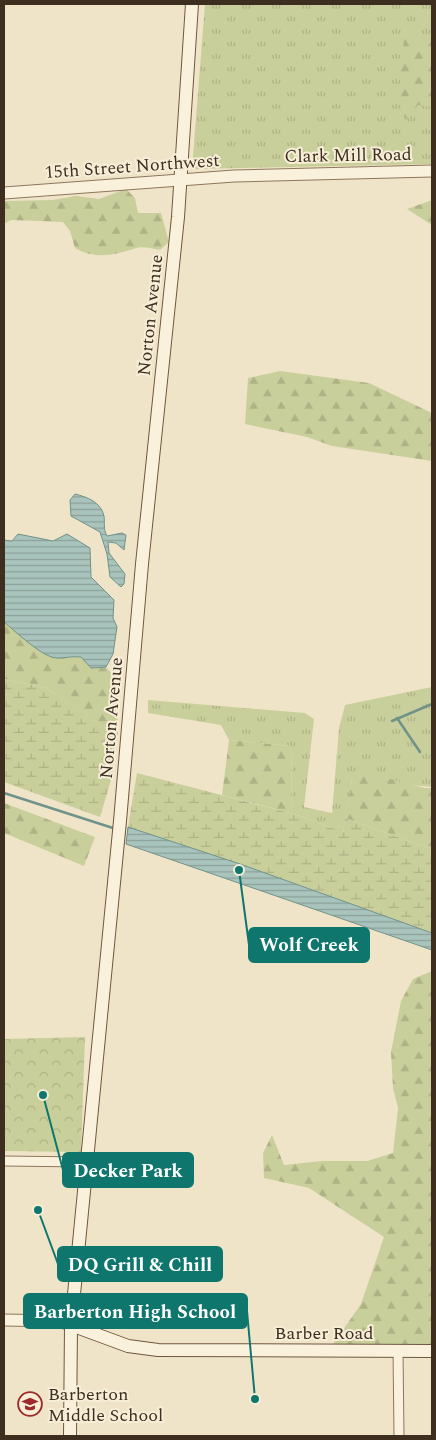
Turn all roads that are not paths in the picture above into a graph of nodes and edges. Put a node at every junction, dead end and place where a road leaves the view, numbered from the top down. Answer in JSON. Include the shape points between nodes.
{"nodes":[{"id":1,"x":192,"y":4,"type":"edge"},
{"id":2,"x":432,"y":171,"type":"edge"},
{"id":3,"x":264,"y":175,"type":"joint"},
{"id":4,"x":181,"y":179,"type":"junction"},
{"id":5,"x":4,"y":193,"type":"edge"},
{"id":6,"x":4,"y":1161,"type":"edge"},
{"id":7,"x":86,"y":1162,"type":"junction"},
{"id":8,"x":4,"y":1320,"type":"edge"},
{"id":9,"x":70,"y":1325,"type":"junction"},
{"id":10,"x":398,"y":1351,"type":"junction"},
{"id":11,"x":432,"y":1351,"type":"edge"},
{"id":12,"x":70,"y":1436,"type":"edge"},
{"id":13,"x":399,"y":1436,"type":"edge"}],
"edges":[{"from":1,"to":4,"type":"main road","name":"Norton Avenue"},
{"from":2,"to":3,"type":"street","name":"Clark Mill Road"},
{"from":3,"to":4,"type":"street","name":"15th Street Northwest"},
{"from":4,"to":5,"type":"street","name":"15th Street Northwest"},
{"from":4,"to":7,"type":"main road","name":"Norton Avenue"},
{"from":6,"to":7,"type":"street"},
{"from":7,"to":9,"type":"main road","name":"Norton Avenue"},
{"from":8,"to":9,"type":"street","via":[[58,1321]]},
{"from":9,"to":10,"type":"main road","name":"Barber Road","via":[[128,1346],[152,1350]]},
{"from":9,"to":12,"type":"main road","name":"Norton Avenue"},
{"from":10,"to":11,"type":"main road","name":"Barber Road"},
{"from":10,"to":13,"type":"street"}]}
